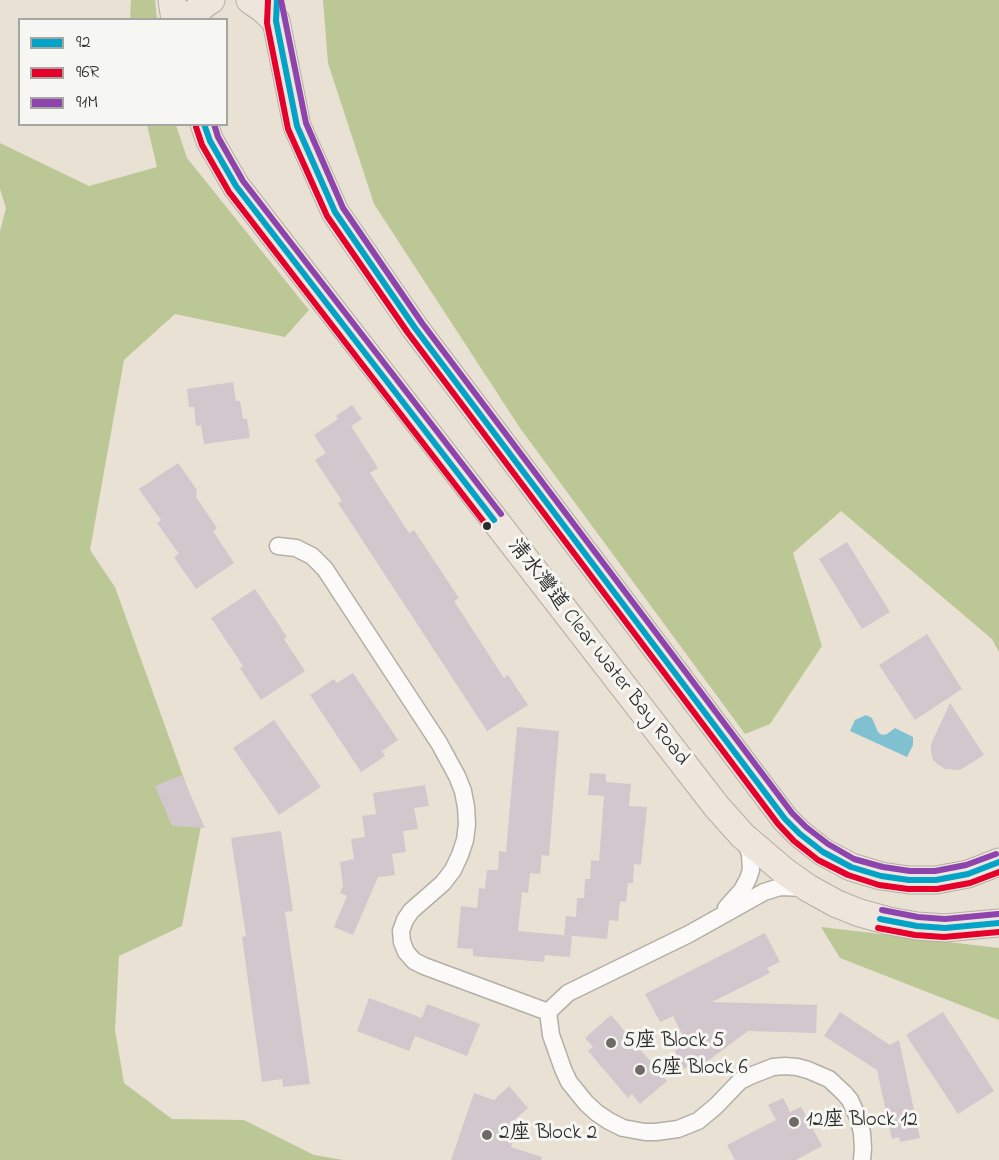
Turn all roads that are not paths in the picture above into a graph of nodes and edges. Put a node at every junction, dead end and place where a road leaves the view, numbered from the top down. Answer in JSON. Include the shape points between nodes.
{"nodes":[{"id":1,"x":172,"y":0,"type":"edge"},
{"id":2,"x":211,"y":0,"type":"edge"},
{"id":3,"x":250,"y":0,"type":"edge"},
{"id":4,"x":175,"y":18,"type":"edge"},
{"id":5,"x":193,"y":18,"type":"edge"},
{"id":6,"x":205,"y":126,"type":"edge"},
{"id":7,"x":278,"y":546,"type":"dead end"},
{"id":8,"x":743,"y":836,"type":"junction"},
{"id":9,"x":999,"y":862,"type":"edge"},
{"id":10,"x":808,"y":888,"type":"junction"},
{"id":11,"x":720,"y":916,"type":"junction"},
{"id":12,"x":999,"y":923,"type":"edge"},
{"id":13,"x":548,"y":1012,"type":"junction"},
{"id":14,"x":862,"y":1160,"type":"edge"}],
"edges":[{"from":1,"to":4,"type":"main road"},
{"from":2,"to":5,"type":"main road"},
{"from":3,"to":9,"type":"main road","via":[[276,21],[297,126],[335,212],[423,338],[785,819],[830,856],[881,876],[936,880],[968,874]]},
{"from":6,"to":8,"type":"main road","name":"清水灣道 Clear Water Bay Road","via":[[236,186],[702,789]]},
{"from":7,"to":13,"type":"street","via":[[296,548],[325,569],[439,743],[463,791],[467,824],[460,855],[443,883],[405,920],[401,931],[406,952],[424,966]]},
{"from":8,"to":10,"type":"main road","name":"清水灣道 Clear Water Bay Road"},
{"from":8,"to":11,"type":"street","via":[[751,870],[742,890]]},
{"from":10,"to":11,"type":"street","via":[[780,887],[764,892]]},
{"from":10,"to":12,"type":"main road","name":"清水灣道 Clear Water Bay Road","via":[[837,904],[889,921],[945,928]]},
{"from":11,"to":13,"type":"street","via":[[568,993]]},
{"from":13,"to":14,"type":"street","via":[[551,1035],[569,1082],[597,1113],[623,1128],[645,1132],[678,1129],[698,1121],[740,1081],[773,1067],[797,1067],[829,1079],[850,1100],[861,1127]]}]}
